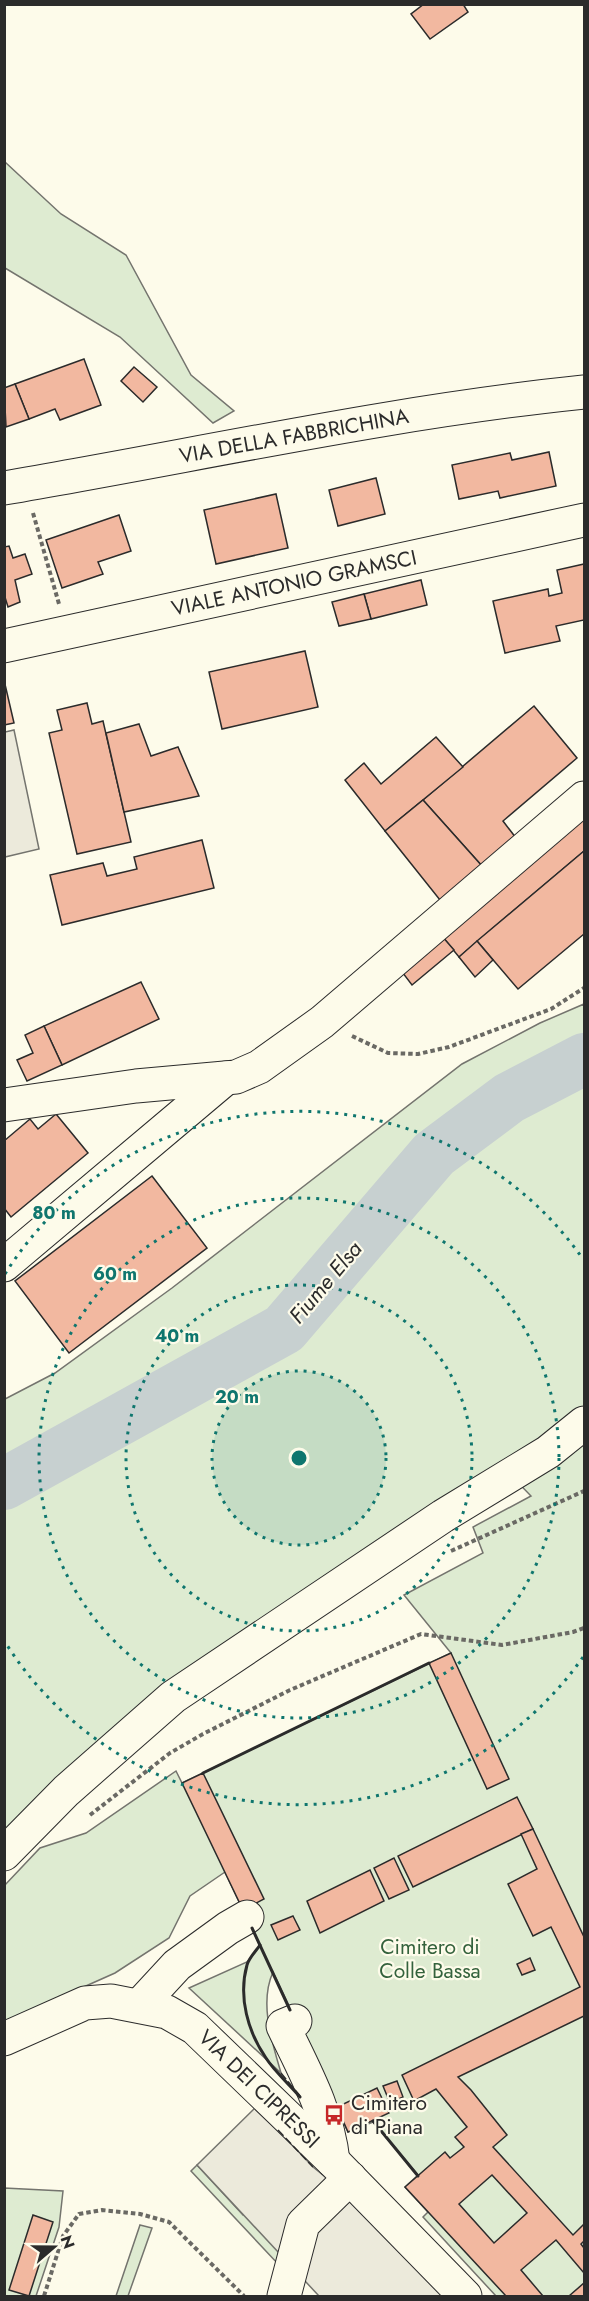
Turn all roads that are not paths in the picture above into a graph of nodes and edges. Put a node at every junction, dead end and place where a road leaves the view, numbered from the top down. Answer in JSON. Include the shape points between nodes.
{"nodes":[{"id":1,"x":585,"y":392,"type":"edge"},
{"id":2,"x":16,"y":486,"type":"edge"},
{"id":3,"x":585,"y":520,"type":"edge"},
{"id":4,"x":4,"y":646,"type":"edge"},
{"id":5,"x":585,"y":798,"type":"edge"},
{"id":6,"x":226,"y":1078,"type":"junction"},
{"id":7,"x":4,"y":1105,"type":"edge"},
{"id":8,"x":4,"y":1265,"type":"edge"},
{"id":9,"x":585,"y":1423,"type":"edge"},
{"id":10,"x":4,"y":1854,"type":"edge"},
{"id":11,"x":247,"y":1917,"type":"dead end"},
{"id":12,"x":140,"y":2005,"type":"junction"},
{"id":13,"x":295,"y":2020,"type":"dead end"},
{"id":14,"x":4,"y":2039,"type":"edge"},
{"id":15,"x":342,"y":2169,"type":"junction"},
{"id":16,"x":284,"y":2296,"type":"edge"},
{"id":17,"x":465,"y":2296,"type":"edge"}],
"edges":[{"from":1,"to":2,"type":"street","name":"VIA DELLA FABBRICHINA","via":[[497,402],[254,442]]},
{"from":3,"to":4,"type":"street","name":"VIALE ANTONIO GRAMSCI"},
{"from":5,"to":6,"type":"street","via":[[321,1022],[260,1067]]},
{"from":6,"to":7,"type":"street"},
{"from":6,"to":8,"type":"street"},
{"from":9,"to":10,"type":"street","via":[[548,1452],[443,1516],[173,1697],[66,1791]]},
{"from":11,"to":12,"type":"street","via":[[177,1965]]},
{"from":12,"to":14,"type":"street","name":"VIA DEI CIPRESSI","via":[[85,2003]]},
{"from":12,"to":15,"type":"street","name":"VIA DEI CIPRESSI","via":[[166,2012],[195,2028]]},
{"from":13,"to":15,"type":"street","via":[[284,2026],[319,2102]]},
{"from":15,"to":16,"type":"street","via":[[303,2224]]},
{"from":15,"to":17,"type":"street","name":"VIA DEI CIPRESSI"}]}
